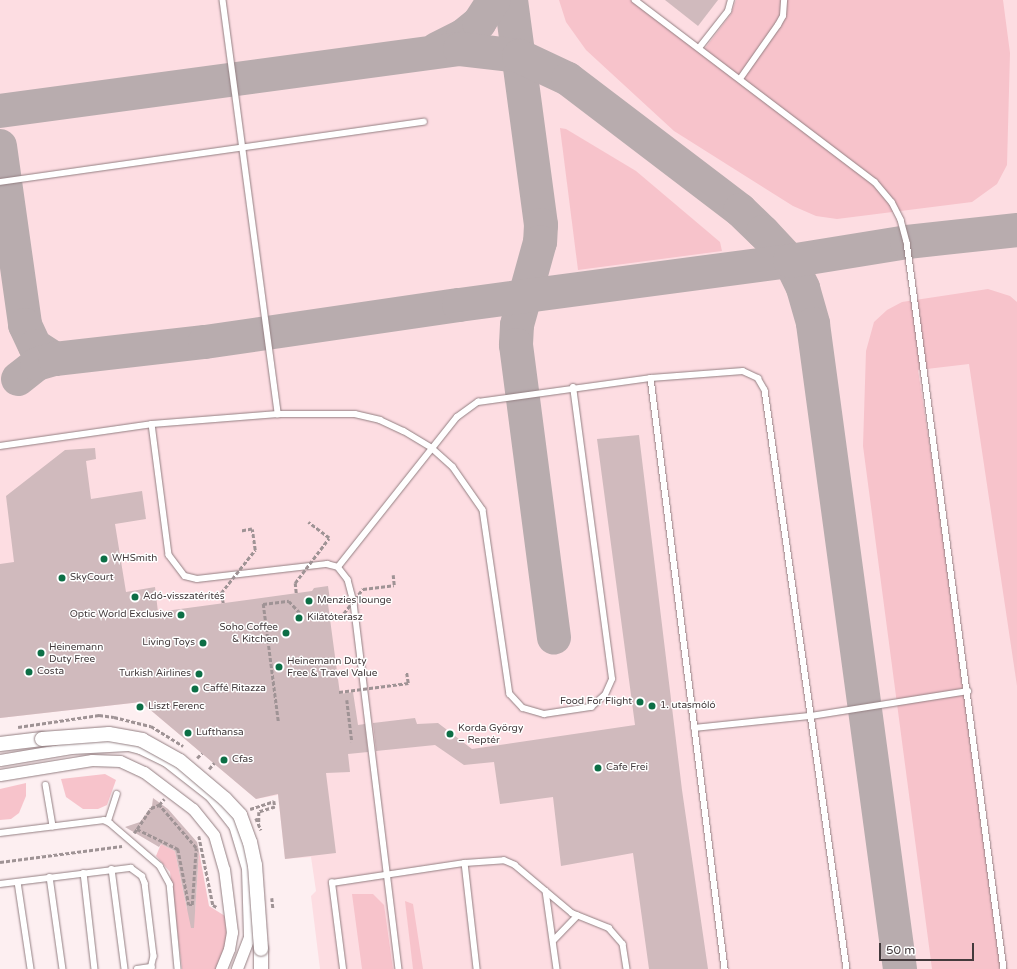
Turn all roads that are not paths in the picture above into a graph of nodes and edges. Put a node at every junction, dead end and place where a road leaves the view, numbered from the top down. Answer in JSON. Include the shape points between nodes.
{"nodes":[{"id":1,"x":223,"y":0,"type":"edge"},
{"id":2,"x":635,"y":0,"type":"edge"},
{"id":3,"x":731,"y":0,"type":"edge"},
{"id":4,"x":784,"y":0,"type":"edge"},
{"id":5,"x":699,"y":48,"type":"junction"},
{"id":6,"x":740,"y":78,"type":"junction"},
{"id":7,"x":424,"y":122,"type":"dead end"},
{"id":8,"x":244,"y":147,"type":"junction"},
{"id":9,"x":0,"y":182,"type":"edge"},
{"id":10,"x":651,"y":378,"type":"junction"},
{"id":11,"x":573,"y":388,"type":"junction"},
{"id":12,"x":278,"y":414,"type":"junction"},
{"id":13,"x":152,"y":424,"type":"junction"},
{"id":14,"x":0,"y":446,"type":"edge"},
{"id":15,"x":432,"y":448,"type":"junction"},
{"id":16,"x":338,"y":567,"type":"junction"},
{"id":17,"x":968,"y":691,"type":"junction"},
{"id":18,"x":810,"y":716,"type":"junction"},
{"id":19,"x":694,"y":728,"type":"junction"},
{"id":20,"x":0,"y":744,"type":"edge"},
{"id":21,"x":0,"y":760,"type":"edge"},
{"id":22,"x":0,"y":775,"type":"edge"},
{"id":23,"x":46,"y":784,"type":"dead end"},
{"id":24,"x":117,"y":794,"type":"dead end"},
{"id":25,"x":108,"y":821,"type":"junction"},
{"id":26,"x":53,"y":826,"type":"junction"},
{"id":27,"x":0,"y":833,"type":"edge"},
{"id":28,"x":465,"y":863,"type":"junction"},
{"id":29,"x":112,"y":869,"type":"junction"},
{"id":30,"x":84,"y":873,"type":"junction"},
{"id":31,"x":389,"y":876,"type":"junction"},
{"id":32,"x":50,"y":877,"type":"junction"},
{"id":33,"x":18,"y":882,"type":"junction"},
{"id":34,"x":0,"y":884,"type":"edge"},
{"id":35,"x":546,"y":891,"type":"junction"},
{"id":36,"x":577,"y":916,"type":"junction"},
{"id":37,"x":553,"y":941,"type":"junction"},
{"id":38,"x":152,"y":968,"type":"edge"},
{"id":39,"x":32,"y":969,"type":"edge"},
{"id":40,"x":63,"y":969,"type":"edge"},
{"id":41,"x":95,"y":969,"type":"edge"},
{"id":42,"x":126,"y":969,"type":"edge"},
{"id":43,"x":137,"y":969,"type":"edge"},
{"id":44,"x":178,"y":969,"type":"edge"},
{"id":45,"x":221,"y":969,"type":"edge"},
{"id":46,"x":237,"y":969,"type":"edge"},
{"id":47,"x":261,"y":969,"type":"edge"},
{"id":48,"x":343,"y":969,"type":"edge"},
{"id":49,"x":399,"y":969,"type":"edge"},
{"id":50,"x":477,"y":969,"type":"edge"},
{"id":51,"x":557,"y":969,"type":"edge"},
{"id":52,"x":627,"y":969,"type":"edge"},
{"id":53,"x":725,"y":969,"type":"edge"},
{"id":54,"x":847,"y":969,"type":"edge"},
{"id":55,"x":1004,"y":969,"type":"edge"}],
"edges":[{"from":1,"to":8,"type":"lane"},
{"from":2,"to":5,"type":"lane"},
{"from":3,"to":5,"type":"lane","via":[[728,11]]},
{"from":4,"to":6,"type":"lane","via":[[783,16],[778,25]]},
{"from":5,"to":6,"type":"lane"},
{"from":6,"to":17,"type":"lane","via":[[876,182],[892,202],[901,220],[908,250]]},
{"from":7,"to":8,"type":"lane"},
{"from":8,"to":9,"type":"lane"},
{"from":8,"to":12,"type":"lane"},
{"from":10,"to":11,"type":"lane"},
{"from":10,"to":18,"type":"lane","via":[[743,371],[754,374],[762,383]]},
{"from":10,"to":19,"type":"lane"},
{"from":11,"to":15,"type":"lane","via":[[478,402],[457,417]]},
{"from":11,"to":15,"type":"lane","via":[[612,672],[610,688],[598,703],[591,707],[544,714],[523,708],[510,694],[483,510],[462,478]]},
{"from":12,"to":13,"type":"lane"},
{"from":12,"to":15,"type":"lane","via":[[355,414],[380,420]]},
{"from":13,"to":14,"type":"lane"},
{"from":13,"to":16,"type":"lane","via":[[169,555],[185,576],[197,579],[327,564]]},
{"from":15,"to":16,"type":"lane"},
{"from":16,"to":31,"type":"lane","via":[[348,580],[354,603]]},
{"from":17,"to":18,"type":"lane"},
{"from":17,"to":55,"type":"lane"},
{"from":18,"to":19,"type":"lane"},
{"from":18,"to":54,"type":"lane"},
{"from":19,"to":53,"type":"lane"},
{"from":20,"to":47,"type":"street","bridge":true,"via":[[108,734],[142,740],[180,761],[233,806],[245,826],[255,865]]},
{"from":21,"to":46,"type":"street","via":[[71,748],[128,745],[165,760],[211,796],[234,824],[247,868],[249,937]]},
{"from":22,"to":45,"type":"street","via":[[92,760],[120,762],[144,772],[193,809],[214,835],[224,869],[232,932]]},
{"from":23,"to":26,"type":"lane"},
{"from":24,"to":25,"type":"lane"},
{"from":25,"to":26,"type":"lane"},
{"from":25,"to":44,"type":"lane","via":[[160,866],[170,884]]},
{"from":26,"to":27,"type":"lane"},
{"from":28,"to":31,"type":"lane"},
{"from":28,"to":35,"type":"lane","via":[[510,862]]},
{"from":28,"to":50,"type":"lane"},
{"from":29,"to":30,"type":"lane"},
{"from":29,"to":38,"type":"lane","via":[[129,868],[142,876],[154,956]]},
{"from":29,"to":42,"type":"lane"},
{"from":30,"to":32,"type":"lane"},
{"from":30,"to":41,"type":"lane"},
{"from":31,"to":48,"type":"lane","via":[[332,883]]},
{"from":31,"to":49,"type":"lane"},
{"from":32,"to":33,"type":"lane"},
{"from":32,"to":40,"type":"lane"},
{"from":33,"to":34,"type":"lane"},
{"from":33,"to":39,"type":"lane"},
{"from":35,"to":36,"type":"lane"},
{"from":35,"to":37,"type":"lane"},
{"from":36,"to":37,"type":"lane"},
{"from":36,"to":52,"type":"lane","via":[[601,924],[618,936],[623,944]]},
{"from":37,"to":51,"type":"lane"},
{"from":38,"to":43,"type":"lane"}]}
